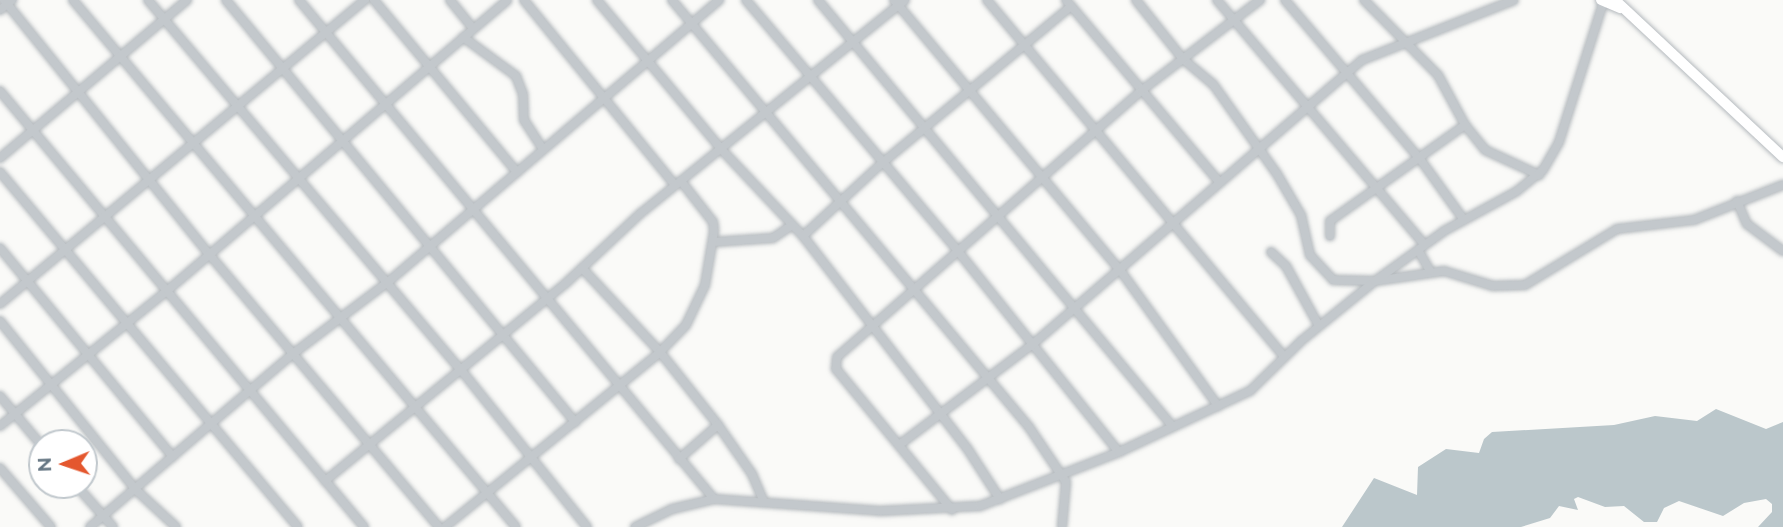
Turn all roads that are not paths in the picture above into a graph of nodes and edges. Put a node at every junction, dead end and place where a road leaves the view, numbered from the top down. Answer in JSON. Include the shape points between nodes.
{"nodes":[{"id":1,"x":73,"y":0,"type":"edge"},
{"id":2,"x":148,"y":0,"type":"edge"},
{"id":3,"x":187,"y":0,"type":"edge"},
{"id":4,"x":226,"y":0,"type":"edge"},
{"id":5,"x":299,"y":0,"type":"edge"},
{"id":6,"x":365,"y":0,"type":"edge"},
{"id":7,"x":374,"y":0,"type":"edge"},
{"id":8,"x":450,"y":0,"type":"edge"},
{"id":9,"x":507,"y":0,"type":"edge"},
{"id":10,"x":524,"y":0,"type":"edge"},
{"id":11,"x":597,"y":0,"type":"edge"},
{"id":12,"x":672,"y":0,"type":"edge"},
{"id":13,"x":719,"y":0,"type":"edge"},
{"id":14,"x":746,"y":0,"type":"edge"},
{"id":15,"x":818,"y":0,"type":"edge"},
{"id":16,"x":988,"y":0,"type":"edge"},
{"id":17,"x":1136,"y":0,"type":"edge"},
{"id":18,"x":1217,"y":0,"type":"edge"},
{"id":19,"x":1261,"y":0,"type":"edge"},
{"id":20,"x":1284,"y":0,"type":"edge"},
{"id":21,"x":1364,"y":0,"type":"edge"},
{"id":22,"x":1514,"y":0,"type":"edge"},
{"id":23,"x":1603,"y":0,"type":"edge"},
{"id":24,"x":8,"y":1,"type":"edge"},
{"id":25,"x":900,"y":2,"type":"edge"},
{"id":26,"x":1068,"y":2,"type":"edge"},
{"id":27,"x":1618,"y":4,"type":"edge"},
{"id":28,"x":0,"y":10,"type":"edge"},
{"id":29,"x":164,"y":18,"type":"junction"},
{"id":30,"x":1233,"y":21,"type":"junction"},
{"id":31,"x":691,"y":23,"type":"junction"},
{"id":32,"x":473,"y":28,"type":"junction"},
{"id":33,"x":326,"y":32,"type":"junction"},
{"id":34,"x":463,"y":37,"type":"junction"},
{"id":35,"x":853,"y":41,"type":"junction"},
{"id":36,"x":1024,"y":44,"type":"junction"},
{"id":37,"x":1408,"y":44,"type":"junction"},
{"id":38,"x":119,"y":56,"type":"junction"},
{"id":39,"x":1183,"y":59,"type":"junction"},
{"id":40,"x":648,"y":60,"type":"junction"},
{"id":41,"x":428,"y":68,"type":"junction"},
{"id":42,"x":282,"y":69,"type":"junction"},
{"id":43,"x":1346,"y":72,"type":"junction"},
{"id":44,"x":809,"y":76,"type":"junction"},
{"id":45,"x":970,"y":89,"type":"junction"},
{"id":46,"x":1141,"y":90,"type":"junction"},
{"id":47,"x":0,"y":91,"type":"edge"},
{"id":48,"x":78,"y":91,"type":"junction"},
{"id":49,"x":602,"y":98,"type":"junction"},
{"id":50,"x":238,"y":106,"type":"junction"},
{"id":51,"x":1305,"y":106,"type":"junction"},
{"id":52,"x":385,"y":107,"type":"junction"},
{"id":53,"x":765,"y":113,"type":"junction"},
{"id":54,"x":1465,"y":125,"type":"junction"},
{"id":55,"x":925,"y":127,"type":"junction"},
{"id":56,"x":1098,"y":130,"type":"junction"},
{"id":57,"x":35,"y":132,"type":"junction"},
{"id":58,"x":194,"y":142,"type":"junction"},
{"id":59,"x":343,"y":142,"type":"junction"},
{"id":60,"x":1771,"y":145,"type":"junction"},
{"id":61,"x":1783,"y":146,"type":"edge"},
{"id":62,"x":543,"y":149,"type":"junction"},
{"id":63,"x":722,"y":149,"type":"junction"},
{"id":64,"x":1257,"y":150,"type":"junction"},
{"id":65,"x":1783,"y":156,"type":"edge"},
{"id":66,"x":0,"y":158,"type":"edge"},
{"id":67,"x":1420,"y":159,"type":"junction"},
{"id":68,"x":881,"y":164,"type":"junction"},
{"id":69,"x":0,"y":172,"type":"edge"},
{"id":70,"x":517,"y":172,"type":"junction"},
{"id":71,"x":1539,"y":176,"type":"junction"},
{"id":72,"x":150,"y":178,"type":"junction"},
{"id":73,"x":298,"y":178,"type":"junction"},
{"id":74,"x":1044,"y":178,"type":"junction"},
{"id":75,"x":1219,"y":182,"type":"junction"},
{"id":76,"x":678,"y":183,"type":"junction"},
{"id":77,"x":1783,"y":185,"type":"edge"},
{"id":78,"x":1377,"y":190,"type":"junction"},
{"id":79,"x":840,"y":201,"type":"junction"},
{"id":80,"x":1737,"y":201,"type":"junction"},
{"id":81,"x":473,"y":210,"type":"junction"},
{"id":82,"x":1001,"y":215,"type":"junction"},
{"id":83,"x":107,"y":216,"type":"junction"},
{"id":84,"x":255,"y":216,"type":"junction"},
{"id":85,"x":1464,"y":220,"type":"junction"},
{"id":86,"x":1173,"y":223,"type":"junction"},
{"id":87,"x":792,"y":225,"type":"junction"},
{"id":88,"x":803,"y":236,"type":"junction"},
{"id":89,"x":1329,"y":236,"type":"dead end"},
{"id":90,"x":714,"y":242,"type":"junction"},
{"id":91,"x":430,"y":246,"type":"junction"},
{"id":92,"x":0,"y":248,"type":"edge"},
{"id":93,"x":1421,"y":248,"type":"junction"},
{"id":94,"x":957,"y":250,"type":"junction"},
{"id":95,"x":65,"y":251,"type":"junction"},
{"id":96,"x":1783,"y":251,"type":"edge"},
{"id":97,"x":1271,"y":252,"type":"dead end"},
{"id":98,"x":209,"y":254,"type":"junction"},
{"id":99,"x":582,"y":268,"type":"junction"},
{"id":100,"x":1120,"y":270,"type":"junction"},
{"id":101,"x":1430,"y":271,"type":"junction"},
{"id":102,"x":1375,"y":281,"type":"junction"},
{"id":103,"x":27,"y":282,"type":"junction"},
{"id":104,"x":388,"y":282,"type":"junction"},
{"id":105,"x":169,"y":290,"type":"junction"},
{"id":106,"x":912,"y":290,"type":"junction"},
{"id":107,"x":549,"y":298,"type":"junction"},
{"id":108,"x":0,"y":304,"type":"edge"},
{"id":109,"x":1075,"y":306,"type":"junction"},
{"id":110,"x":340,"y":318,"type":"junction"},
{"id":111,"x":0,"y":321,"type":"edge"},
{"id":112,"x":127,"y":323,"type":"junction"},
{"id":113,"x":1319,"y":326,"type":"junction"},
{"id":114,"x":870,"y":328,"type":"junction"},
{"id":115,"x":504,"y":336,"type":"junction"},
{"id":116,"x":1033,"y":344,"type":"junction"},
{"id":117,"x":660,"y":352,"type":"junction"},
{"id":118,"x":87,"y":353,"type":"junction"},
{"id":119,"x":294,"y":353,"type":"junction"},
{"id":120,"x":1284,"y":357,"type":"junction"},
{"id":121,"x":462,"y":371,"type":"junction"},
{"id":122,"x":988,"y":380,"type":"junction"},
{"id":123,"x":51,"y":382,"type":"junction"},
{"id":124,"x":620,"y":383,"type":"junction"},
{"id":125,"x":252,"y":389,"type":"junction"},
{"id":126,"x":0,"y":396,"type":"edge"},
{"id":127,"x":1218,"y":406,"type":"junction"},
{"id":128,"x":417,"y":408,"type":"junction"},
{"id":129,"x":14,"y":413,"type":"junction"},
{"id":130,"x":942,"y":415,"type":"junction"},
{"id":131,"x":575,"y":422,"type":"junction"},
{"id":132,"x":211,"y":424,"type":"junction"},
{"id":133,"x":718,"y":425,"type":"junction"},
{"id":134,"x":0,"y":426,"type":"edge"},
{"id":135,"x":1173,"y":428,"type":"junction"},
{"id":136,"x":28,"y":430,"type":"edge"},
{"id":137,"x":371,"y":444,"type":"junction"},
{"id":138,"x":899,"y":445,"type":"junction"},
{"id":139,"x":1119,"y":452,"type":"junction"},
{"id":140,"x":173,"y":457,"type":"junction"},
{"id":141,"x":532,"y":459,"type":"junction"},
{"id":142,"x":679,"y":459,"type":"junction"},
{"id":143,"x":0,"y":468,"type":"edge"},
{"id":144,"x":1062,"y":475,"type":"junction"},
{"id":145,"x":325,"y":481,"type":"junction"},
{"id":146,"x":135,"y":489,"type":"junction"},
{"id":147,"x":488,"y":495,"type":"junction"},
{"id":148,"x":88,"y":499,"type":"edge"},
{"id":149,"x":714,"y":499,"type":"junction"},
{"id":150,"x":1000,"y":499,"type":"junction"},
{"id":151,"x":763,"y":500,"type":"junction"},
{"id":152,"x":952,"y":510,"type":"junction"},
{"id":153,"x":103,"y":516,"type":"junction"},
{"id":154,"x":51,"y":527,"type":"edge"},
{"id":155,"x":90,"y":527,"type":"edge"},
{"id":156,"x":113,"y":527,"type":"edge"},
{"id":157,"x":176,"y":527,"type":"edge"},
{"id":158,"x":298,"y":527,"type":"edge"},
{"id":159,"x":364,"y":527,"type":"edge"},
{"id":160,"x":439,"y":527,"type":"edge"},
{"id":161,"x":445,"y":527,"type":"edge"},
{"id":162,"x":516,"y":527,"type":"edge"},
{"id":163,"x":587,"y":527,"type":"edge"},
{"id":164,"x":635,"y":527,"type":"edge"},
{"id":165,"x":1062,"y":527,"type":"edge"}],
"edges":[{"from":1,"to":38,"type":"street"},
{"from":2,"to":29,"type":"street"},
{"from":3,"to":29,"type":"street"},
{"from":4,"to":42,"type":"street"},
{"from":5,"to":33,"type":"street"},
{"from":6,"to":33,"type":"street"},
{"from":7,"to":41,"type":"street"},
{"from":8,"to":32,"type":"street"},
{"from":9,"to":32,"type":"street"},
{"from":10,"to":49,"type":"street"},
{"from":11,"to":40,"type":"street"},
{"from":12,"to":31,"type":"street"},
{"from":13,"to":31,"type":"street"},
{"from":14,"to":44,"type":"street"},
{"from":15,"to":35,"type":"street"},
{"from":16,"to":36,"type":"street"},
{"from":17,"to":39,"type":"street"},
{"from":18,"to":30,"type":"street"},
{"from":19,"to":30,"type":"street"},
{"from":20,"to":43,"type":"street"},
{"from":21,"to":37,"type":"street"},
{"from":22,"to":37,"type":"street","via":[[1430,30]]},
{"from":23,"to":27,"type":"main road"},
{"from":23,"to":71,"type":"street","via":[[1556,150]]},
{"from":24,"to":28,"type":"street"},
{"from":24,"to":48,"type":"street"},
{"from":25,"to":35,"type":"street"},
{"from":25,"to":45,"type":"street"},
{"from":26,"to":36,"type":"street"},
{"from":26,"to":46,"type":"street"},
{"from":27,"to":60,"type":"main road"},
{"from":29,"to":38,"type":"street"},
{"from":29,"to":50,"type":"street"},
{"from":30,"to":39,"type":"street"},
{"from":30,"to":51,"type":"street"},
{"from":31,"to":40,"type":"street"},
{"from":31,"to":53,"type":"street"},
{"from":32,"to":34,"type":"street"},
{"from":33,"to":42,"type":"street"},
{"from":33,"to":52,"type":"street"},
{"from":34,"to":41,"type":"street"},
{"from":34,"to":62,"type":"street","via":[[516,76],[523,94],[524,120]]},
{"from":35,"to":44,"type":"street"},
{"from":35,"to":55,"type":"street"},
{"from":36,"to":45,"type":"street"},
{"from":36,"to":56,"type":"street"},
{"from":37,"to":43,"type":"street","via":[[1369,56]]},
{"from":37,"to":54,"type":"street","via":[[1438,75]]},
{"from":38,"to":48,"type":"street"},
{"from":38,"to":58,"type":"street"},
{"from":39,"to":46,"type":"street"},
{"from":39,"to":64,"type":"street","via":[[1213,84]]},
{"from":40,"to":49,"type":"street"},
{"from":40,"to":63,"type":"street"},
{"from":41,"to":52,"type":"street"},
{"from":41,"to":70,"type":"street"},
{"from":42,"to":50,"type":"street"},
{"from":42,"to":59,"type":"street"},
{"from":43,"to":51,"type":"street"},
{"from":43,"to":67,"type":"street"},
{"from":44,"to":53,"type":"street"},
{"from":44,"to":68,"type":"street"},
{"from":45,"to":55,"type":"street"},
{"from":45,"to":74,"type":"street"},
{"from":46,"to":56,"type":"street"},
{"from":46,"to":75,"type":"street"},
{"from":47,"to":57,"type":"street"},
{"from":48,"to":57,"type":"street"},
{"from":48,"to":72,"type":"street"},
{"from":49,"to":62,"type":"street"},
{"from":49,"to":76,"type":"street"},
{"from":50,"to":58,"type":"street"},
{"from":50,"to":73,"type":"street"},
{"from":51,"to":64,"type":"street"},
{"from":51,"to":78,"type":"street"},
{"from":52,"to":59,"type":"street"},
{"from":52,"to":81,"type":"street"},
{"from":53,"to":63,"type":"street"},
{"from":53,"to":79,"type":"street"},
{"from":54,"to":67,"type":"street"},
{"from":54,"to":71,"type":"street","via":[[1493,156]]},
{"from":55,"to":68,"type":"street"},
{"from":55,"to":82,"type":"street"},
{"from":56,"to":74,"type":"street"},
{"from":56,"to":86,"type":"street"},
{"from":57,"to":66,"type":"street"},
{"from":57,"to":83,"type":"street"},
{"from":58,"to":72,"type":"street"},
{"from":58,"to":84,"type":"street"},
{"from":59,"to":73,"type":"street"},
{"from":59,"to":91,"type":"street"},
{"from":60,"to":61,"type":"street"},
{"from":60,"to":65,"type":"main road"},
{"from":62,"to":70,"type":"street"},
{"from":63,"to":76,"type":"street"},
{"from":63,"to":87,"type":"street"},
{"from":64,"to":75,"type":"street"},
{"from":64,"to":102,"type":"street","via":[[1301,215],[1308,251],[1328,278]]},
{"from":67,"to":78,"type":"street"},
{"from":67,"to":85,"type":"street"},
{"from":68,"to":79,"type":"street"},
{"from":68,"to":94,"type":"street"},
{"from":69,"to":95,"type":"street"},
{"from":70,"to":81,"type":"street"},
{"from":71,"to":85,"type":"street"},
{"from":72,"to":83,"type":"street"},
{"from":72,"to":98,"type":"street"},
{"from":73,"to":84,"type":"street"},
{"from":73,"to":104,"type":"street"},
{"from":74,"to":82,"type":"street"},
{"from":74,"to":100,"type":"street"},
{"from":75,"to":86,"type":"street"},
{"from":76,"to":90,"type":"street","via":[[713,222]]},
{"from":76,"to":99,"type":"street"},
{"from":77,"to":80,"type":"street"},
{"from":78,"to":89,"type":"street","via":[[1330,221]]},
{"from":78,"to":93,"type":"street"},
{"from":79,"to":88,"type":"street"},
{"from":79,"to":106,"type":"street"},
{"from":80,"to":96,"type":"street","via":[[1747,224]]},
{"from":80,"to":101,"type":"street","via":[[1686,222],[1617,229],[1525,285],[1493,286],[1453,272]]},
{"from":81,"to":91,"type":"street"},
{"from":81,"to":107,"type":"street"},
{"from":82,"to":94,"type":"street"},
{"from":82,"to":109,"type":"street"},
{"from":83,"to":95,"type":"street"},
{"from":83,"to":105,"type":"street"},
{"from":84,"to":98,"type":"street"},
{"from":84,"to":110,"type":"street"},
{"from":85,"to":93,"type":"street"},
{"from":86,"to":100,"type":"street"},
{"from":86,"to":120,"type":"street"},
{"from":87,"to":88,"type":"street"},
{"from":87,"to":90,"type":"street","via":[[773,238]]},
{"from":88,"to":114,"type":"street"},
{"from":90,"to":117,"type":"street","via":[[696,309]]},
{"from":91,"to":104,"type":"street"},
{"from":91,"to":115,"type":"street"},
{"from":92,"to":103,"type":"street"},
{"from":93,"to":101,"type":"street"},
{"from":93,"to":102,"type":"street"},
{"from":94,"to":106,"type":"street"},
{"from":94,"to":116,"type":"street"},
{"from":95,"to":103,"type":"street"},
{"from":95,"to":112,"type":"street"},
{"from":97,"to":113,"type":"street","via":[[1286,266]]},
{"from":98,"to":105,"type":"street"},
{"from":98,"to":119,"type":"street"},
{"from":99,"to":107,"type":"street"},
{"from":99,"to":117,"type":"street"},
{"from":100,"to":109,"type":"street"},
{"from":100,"to":127,"type":"street"},
{"from":101,"to":102,"type":"street"},
{"from":102,"to":113,"type":"street"},
{"from":103,"to":108,"type":"street"},
{"from":103,"to":118,"type":"street"},
{"from":104,"to":110,"type":"street"},
{"from":104,"to":121,"type":"street"},
{"from":105,"to":112,"type":"street"},
{"from":105,"to":125,"type":"street"},
{"from":106,"to":114,"type":"street"},
{"from":106,"to":122,"type":"street"},
{"from":107,"to":115,"type":"street"},
{"from":107,"to":124,"type":"street"},
{"from":109,"to":116,"type":"street"},
{"from":109,"to":135,"type":"street"},
{"from":110,"to":119,"type":"street"},
{"from":110,"to":128,"type":"street"},
{"from":111,"to":123,"type":"street"},
{"from":112,"to":118,"type":"street"},
{"from":112,"to":132,"type":"street"},
{"from":113,"to":120,"type":"street"},
{"from":114,"to":130,"type":"street"},
{"from":114,"to":138,"type":"street","via":[[834,362]]},
{"from":115,"to":121,"type":"street"},
{"from":115,"to":131,"type":"street"},
{"from":116,"to":122,"type":"street"},
{"from":116,"to":139,"type":"street"},
{"from":117,"to":124,"type":"street"},
{"from":117,"to":133,"type":"street"},
{"from":118,"to":123,"type":"street"},
{"from":118,"to":140,"type":"street"},
{"from":119,"to":125,"type":"street"},
{"from":119,"to":137,"type":"street"},
{"from":120,"to":127,"type":"street","via":[[1263,382]]},
{"from":121,"to":128,"type":"street"},
{"from":121,"to":141,"type":"street"},
{"from":122,"to":130,"type":"street"},
{"from":122,"to":144,"type":"street"},
{"from":123,"to":129,"type":"street"},
{"from":123,"to":146,"type":"street"},
{"from":124,"to":131,"type":"street"},
{"from":124,"to":142,"type":"street"},
{"from":125,"to":132,"type":"street"},
{"from":125,"to":145,"type":"street"},
{"from":126,"to":129,"type":"street"},
{"from":127,"to":135,"type":"street"},
{"from":128,"to":137,"type":"street"},
{"from":128,"to":147,"type":"street"},
{"from":129,"to":134,"type":"street"},
{"from":129,"to":136,"type":"street"},
{"from":130,"to":138,"type":"street"},
{"from":130,"to":150,"type":"street"},
{"from":131,"to":141,"type":"street"},
{"from":132,"to":140,"type":"street"},
{"from":132,"to":158,"type":"street"},
{"from":133,"to":142,"type":"street"},
{"from":133,"to":151,"type":"street","via":[[752,474]]},
{"from":135,"to":139,"type":"street"},
{"from":137,"to":145,"type":"street"},
{"from":137,"to":160,"type":"street"},
{"from":138,"to":152,"type":"street"},
{"from":139,"to":144,"type":"street"},
{"from":140,"to":146,"type":"street"},
{"from":141,"to":147,"type":"street"},
{"from":141,"to":163,"type":"street"},
{"from":142,"to":149,"type":"street"},
{"from":143,"to":154,"type":"street"},
{"from":144,"to":150,"type":"street"},
{"from":144,"to":165,"type":"street","via":[[1067,489]]},
{"from":145,"to":159,"type":"street"},
{"from":146,"to":153,"type":"street"},
{"from":146,"to":157,"type":"street"},
{"from":147,"to":161,"type":"street"},
{"from":147,"to":162,"type":"street"},
{"from":148,"to":153,"type":"street"},
{"from":149,"to":151,"type":"street"},
{"from":149,"to":164,"type":"street","via":[[672,509]]},
{"from":150,"to":152,"type":"street"},
{"from":151,"to":152,"type":"street","via":[[880,511]]},
{"from":153,"to":155,"type":"street"},
{"from":153,"to":156,"type":"street"}]}
